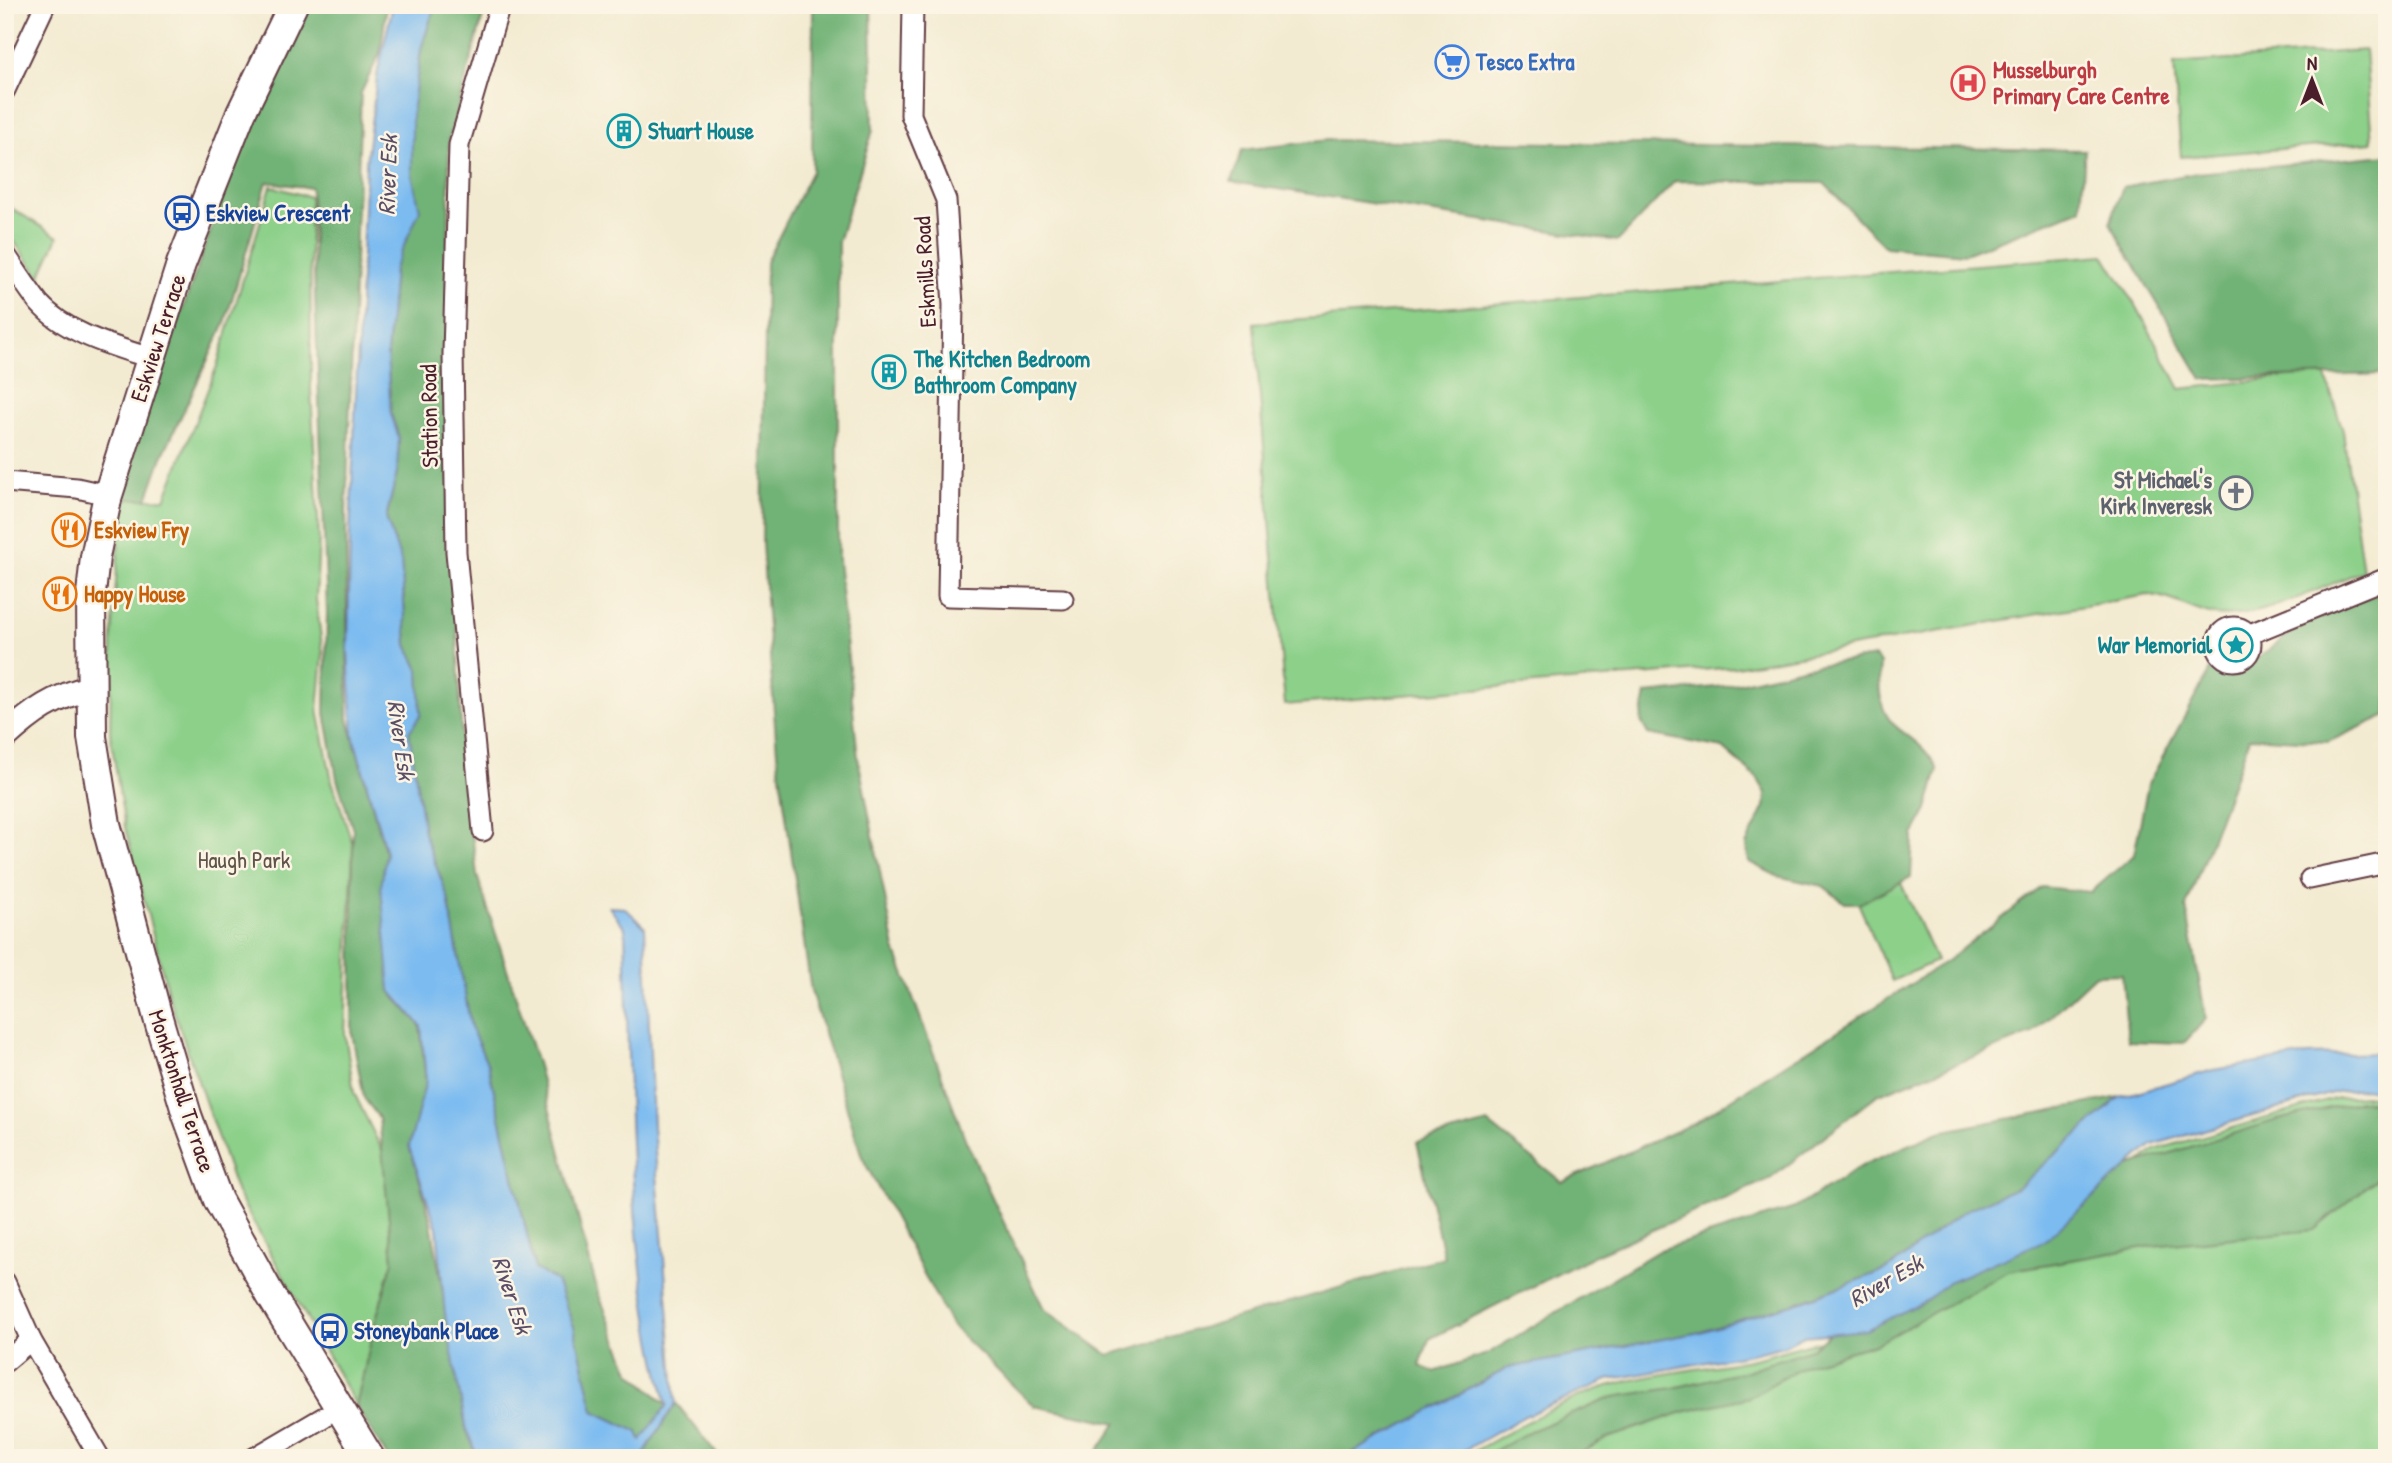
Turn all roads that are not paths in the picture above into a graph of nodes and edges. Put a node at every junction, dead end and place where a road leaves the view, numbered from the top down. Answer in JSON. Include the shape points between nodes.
{"nodes":[{"id":1,"x":46,"y":5,"type":"edge"},
{"id":2,"x":293,"y":5,"type":"edge"},
{"id":3,"x":500,"y":5,"type":"edge"},
{"id":4,"x":913,"y":5,"type":"edge"},
{"id":5,"x":5,"y":90,"type":"edge"},
{"id":6,"x":5,"y":254,"type":"edge"},
{"id":7,"x":150,"y":358,"type":"junction"},
{"id":8,"x":5,"y":482,"type":"edge"},
{"id":9,"x":108,"y":495,"type":"junction"},
{"id":10,"x":2387,"y":578,"type":"edge"},
{"id":11,"x":1063,"y":600,"type":"dead end"},
{"id":12,"x":2250,"y":634,"type":"dead end"},
{"id":13,"x":91,"y":688,"type":"junction"},
{"id":14,"x":5,"y":737,"type":"edge"},
{"id":15,"x":483,"y":831,"type":"dead end"},
{"id":16,"x":2387,"y":863,"type":"edge"},
{"id":17,"x":2309,"y":879,"type":"dead end"},
{"id":18,"x":5,"y":1282,"type":"edge"},
{"id":19,"x":31,"y":1340,"type":"junction"},
{"id":20,"x":5,"y":1362,"type":"edge"},
{"id":21,"x":324,"y":1417,"type":"dead end"},
{"id":22,"x":100,"y":1458,"type":"edge"},
{"id":23,"x":254,"y":1458,"type":"edge"},
{"id":24,"x":370,"y":1458,"type":"edge"}],
"edges":[{"from":1,"to":5,"type":"street"},
{"from":2,"to":7,"type":"main road","name":"Eskview Terrace","via":[[272,43],[209,192]]},
{"from":3,"to":15,"type":"street","name":"Station Road","via":[[459,145],[453,353],[456,552]]},
{"from":4,"to":11,"type":"street","name":"Eskmills Road","via":[[911,115],[946,201],[953,305],[948,596]]},
{"from":6,"to":7,"type":"street","via":[[53,316],[82,333]]},
{"from":7,"to":9,"type":"main road","name":"Eskview Terrace"},
{"from":8,"to":9,"type":"street"},
{"from":9,"to":13,"type":"main road","name":"Eskview Terrace","via":[[91,594]]},
{"from":10,"to":12,"type":"street"},
{"from":13,"to":14,"type":"street","via":[[45,704]]},
{"from":13,"to":24,"type":"main road","name":"Monktonhall Terrace","via":[[92,737],[106,824],[158,1018],[218,1200]]},
{"from":16,"to":17,"type":"street"},
{"from":18,"to":19,"type":"street"},
{"from":19,"to":20,"type":"street"},
{"from":19,"to":22,"type":"street"},
{"from":21,"to":23,"type":"street"}]}
